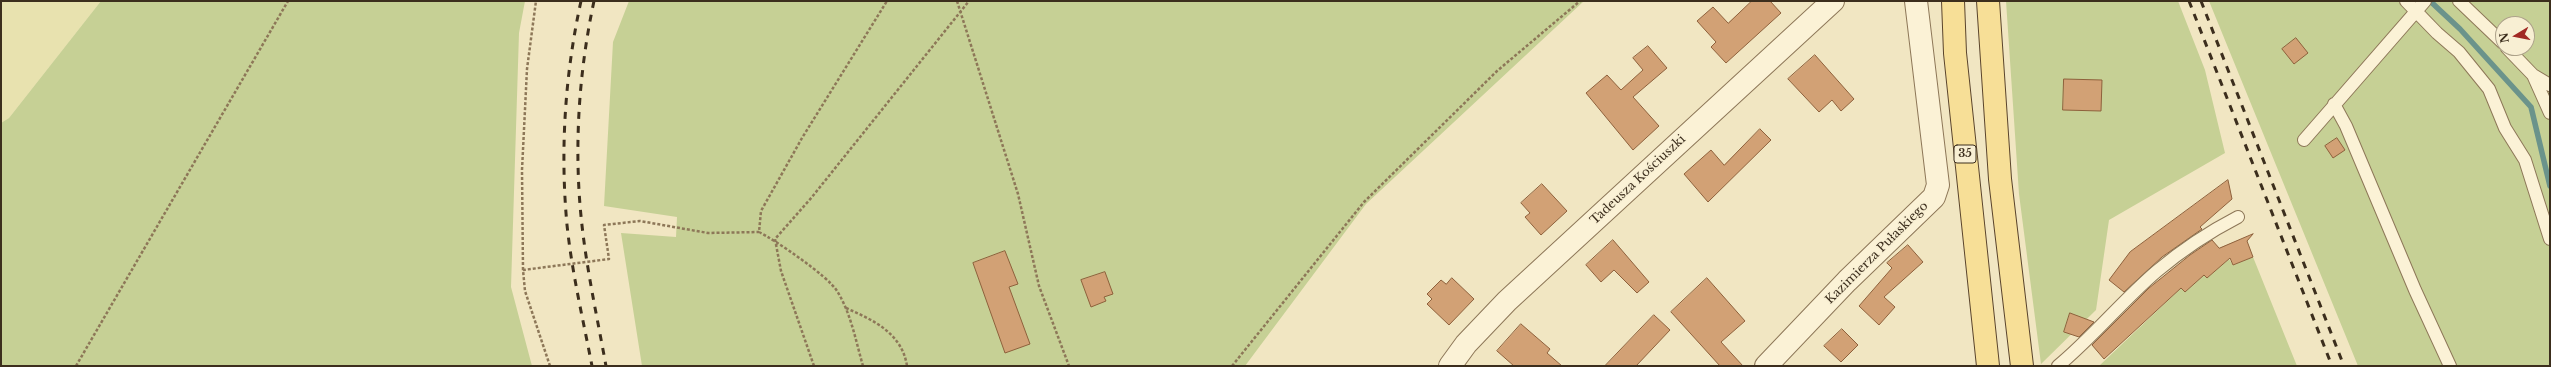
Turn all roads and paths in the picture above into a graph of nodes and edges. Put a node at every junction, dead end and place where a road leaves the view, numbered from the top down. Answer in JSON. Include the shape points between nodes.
{"nodes":[{"id":1,"x":288,"y":1,"type":"edge"},
{"id":2,"x":536,"y":1,"type":"edge"},
{"id":3,"x":887,"y":1,"type":"edge"},
{"id":4,"x":957,"y":1,"type":"edge"},
{"id":5,"x":969,"y":1,"type":"edge"},
{"id":6,"x":1580,"y":1,"type":"edge"},
{"id":7,"x":1834,"y":1,"type":"edge"},
{"id":8,"x":1916,"y":1,"type":"edge"},
{"id":9,"x":1953,"y":1,"type":"edge"},
{"id":10,"x":1988,"y":1,"type":"edge"},
{"id":11,"x":2406,"y":1,"type":"edge"},
{"id":12,"x":2424,"y":1,"type":"edge"},
{"id":13,"x":2459,"y":1,"type":"edge"},
{"id":14,"x":2416,"y":11,"type":"junction"},
{"id":15,"x":960,"y":13,"type":"junction"},
{"id":16,"x":2495,"y":35,"type":"edge"},
{"id":17,"x":2515,"y":56,"type":"edge"},
{"id":18,"x":2532,"y":75,"type":"junction"},
{"id":19,"x":2550,"y":85,"type":"edge"},
{"id":20,"x":2334,"y":104,"type":"junction"},
{"id":21,"x":2550,"y":113,"type":"edge"},
{"id":22,"x":2304,"y":140,"type":"dead end"},
{"id":23,"x":2238,"y":217,"type":"dead end"},
{"id":24,"x":759,"y":232,"type":"junction"},
{"id":25,"x":775,"y":239,"type":"junction"},
{"id":26,"x":2550,"y":239,"type":"edge"},
{"id":27,"x":523,"y":270,"type":"junction"},
{"id":28,"x":845,"y":308,"type":"junction"},
{"id":29,"x":76,"y":366,"type":"edge"},
{"id":30,"x":550,"y":366,"type":"edge"},
{"id":31,"x":814,"y":366,"type":"edge"},
{"id":32,"x":863,"y":366,"type":"edge"},
{"id":33,"x":908,"y":366,"type":"edge"},
{"id":34,"x":1069,"y":366,"type":"edge"},
{"id":35,"x":1232,"y":366,"type":"edge"},
{"id":36,"x":1450,"y":366,"type":"edge"},
{"id":37,"x":1766,"y":366,"type":"edge"},
{"id":38,"x":1988,"y":366,"type":"edge"},
{"id":39,"x":2022,"y":366,"type":"edge"},
{"id":40,"x":2058,"y":366,"type":"edge"},
{"id":41,"x":2450,"y":366,"type":"edge"}],
"edges":[{"from":1,"to":29,"type":"path"},
{"from":2,"to":27,"type":"path","via":[[527,69],[522,170]]},
{"from":3,"to":24,"type":"path","via":[[802,138],[761,211]]},
{"from":4,"to":15,"type":"path"},
{"from":5,"to":15,"type":"path"},
{"from":6,"to":35,"type":"path","via":[[1497,71],[1364,202]]},
{"from":7,"to":36,"type":"street","name":"Tadeusza Kościuszki","via":[[1507,301],[1466,344]]},
{"from":8,"to":37,"type":"street","name":"Kazimierza Pułaskiego","via":[[1938,185],[1934,197],[1847,281]]},
{"from":9,"to":38,"type":"main road","number":"35"},
{"from":10,"to":39,"type":"main road","via":[[2000,179]]},
{"from":11,"to":14,"type":"lane"},
{"from":12,"to":14,"type":"lane"},
{"from":13,"to":16,"type":"lane"},
{"from":14,"to":20,"type":"lane"},
{"from":14,"to":26,"type":"lane","via":[[2459,52],[2489,89],[2505,128],[2525,160]]},
{"from":15,"to":25,"type":"path","via":[[812,197]]},
{"from":15,"to":34,"type":"path","via":[[1018,194],[1039,286]]},
{"from":17,"to":18,"type":"lane"},
{"from":18,"to":19,"type":"lane"},
{"from":18,"to":21,"type":"lane"},
{"from":20,"to":22,"type":"lane"},
{"from":20,"to":41,"type":"lane","via":[[2346,126]]},
{"from":23,"to":40,"type":"lane","via":[[2208,233],[2157,271],[2083,345]]},
{"from":24,"to":25,"type":"path"},
{"from":24,"to":27,"type":"path","via":[[708,233],[627,221],[604,225],[609,259]]},
{"from":25,"to":28,"type":"path","via":[[836,289]]},
{"from":25,"to":31,"type":"path","via":[[781,271]]},
{"from":27,"to":30,"type":"path","via":[[525,291]]},
{"from":28,"to":32,"type":"path"},
{"from":28,"to":33,"type":"path","via":[[869,318],[894,335],[906,356]]}]}
